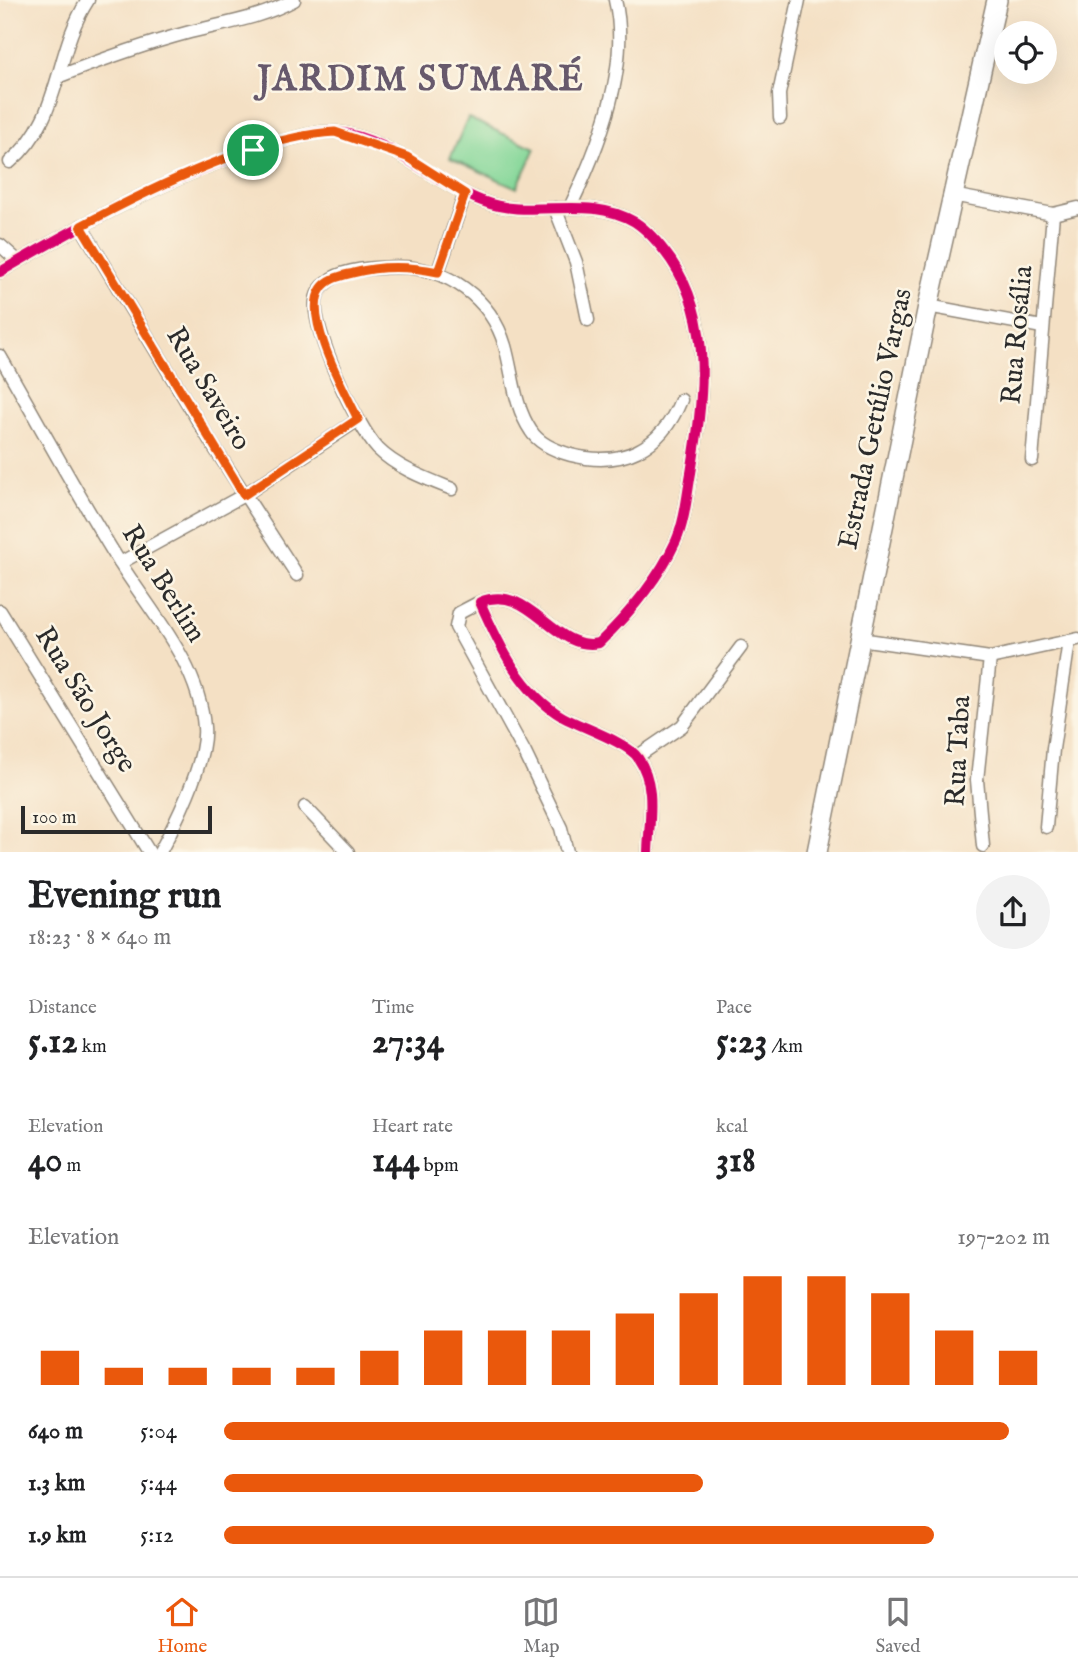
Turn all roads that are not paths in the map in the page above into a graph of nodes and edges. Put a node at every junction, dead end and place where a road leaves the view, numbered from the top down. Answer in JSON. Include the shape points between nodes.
{"nodes":[{"id":1,"x":88,"y":0,"type":"edge"},
{"id":2,"x":294,"y":0,"type":"edge"},
{"id":3,"x":615,"y":0,"type":"edge"},
{"id":4,"x":799,"y":0,"type":"edge"},
{"id":5,"x":998,"y":0,"type":"edge"},
{"id":6,"x":60,"y":76,"type":"junction"},
{"id":7,"x":780,"y":118,"type":"dead end"},
{"id":8,"x":10,"y":162,"type":"dead end"},
{"id":9,"x":465,"y":194,"type":"junction"},
{"id":10,"x":952,"y":195,"type":"junction"},
{"id":11,"x":571,"y":205,"type":"junction"},
{"id":12,"x":555,"y":208,"type":"junction"},
{"id":13,"x":1078,"y":208,"type":"edge"},
{"id":14,"x":1054,"y":214,"type":"junction"},
{"id":15,"x":81,"y":226,"type":"junction"},
{"id":16,"x":0,"y":245,"type":"edge"},
{"id":17,"x":18,"y":261,"type":"junction"},
{"id":18,"x":0,"y":272,"type":"edge"},
{"id":19,"x":438,"y":272,"type":"junction"},
{"id":20,"x":928,"y":306,"type":"junction"},
{"id":21,"x":588,"y":320,"type":"dead end"},
{"id":22,"x":1042,"y":327,"type":"junction"},
{"id":23,"x":0,"y":356,"type":"edge"},
{"id":24,"x":681,"y":400,"type":"dead end"},
{"id":25,"x":358,"y":419,"type":"junction"},
{"id":26,"x":1032,"y":460,"type":"dead end"},
{"id":27,"x":452,"y":489,"type":"dead end"},
{"id":28,"x":244,"y":495,"type":"junction"},
{"id":29,"x":120,"y":563,"type":"junction"},
{"id":30,"x":296,"y":575,"type":"dead end"},
{"id":31,"x":480,"y":602,"type":"junction"},
{"id":32,"x":0,"y":611,"type":"edge"},
{"id":33,"x":860,"y":639,"type":"junction"},
{"id":34,"x":1073,"y":640,"type":"edge"},
{"id":35,"x":741,"y":648,"type":"dead end"},
{"id":36,"x":990,"y":658,"type":"junction"},
{"id":37,"x":638,"y":756,"type":"junction"},
{"id":38,"x":305,"y":807,"type":"dead end"},
{"id":39,"x":1046,"y":827,"type":"dead end"},
{"id":40,"x":983,"y":846,"type":"dead end"},
{"id":41,"x":149,"y":852,"type":"edge"},
{"id":42,"x":160,"y":852,"type":"edge"},
{"id":43,"x":348,"y":852,"type":"edge"},
{"id":44,"x":567,"y":852,"type":"edge"},
{"id":45,"x":648,"y":852,"type":"edge"},
{"id":46,"x":817,"y":852,"type":"edge"}],
"edges":[{"from":1,"to":6,"type":"street","via":[[74,21]]},
{"from":2,"to":6,"type":"street","via":[[243,21],[126,50]]},
{"from":3,"to":11,"type":"street","via":[[617,49],[604,130]]},
{"from":4,"to":7,"type":"street","via":[[779,94]]},
{"from":5,"to":10,"type":"main road","name":"Estrada Getúlio Vargas"},
{"from":6,"to":8,"type":"street","via":[[41,129]]},
{"from":9,"to":12,"type":"street","via":[[498,207]]},
{"from":9,"to":15,"type":"street","via":[[407,157],[359,138],[335,132],[310,134],[180,178]]},
{"from":9,"to":19,"type":"street"},
{"from":10,"to":14,"type":"street"},
{"from":10,"to":20,"type":"main road","name":"Estrada Getúlio Vargas"},
{"from":11,"to":12,"type":"street"},
{"from":11,"to":31,"type":"street","via":[[611,212],[636,223],[660,244],[679,272],[700,325],[702,396],[677,539],[651,585],[599,643],[581,643],[510,598]]},
{"from":12,"to":21,"type":"street","via":[[576,262]]},
{"from":13,"to":14,"type":"street"},
{"from":14,"to":22,"type":"street","name":"Rua Rosália"},
{"from":15,"to":17,"type":"street"},
{"from":15,"to":28,"type":"street","name":"Rua Saveiro"},
{"from":16,"to":17,"type":"street"},
{"from":17,"to":18,"type":"street"},
{"from":19,"to":24,"type":"street","via":[[465,287],[492,317],[505,345],[520,412],[532,434],[556,451],[603,460],[623,457],[662,434]]},
{"from":19,"to":25,"type":"street","via":[[414,267],[373,268],[334,277],[316,297],[321,337]]},
{"from":20,"to":22,"type":"street"},
{"from":20,"to":33,"type":"main road","name":"Estrada Getúlio Vargas"},
{"from":22,"to":26,"type":"street","name":"Rua Rosália"},
{"from":23,"to":29,"type":"street","name":"Rua Berlim"},
{"from":25,"to":27,"type":"street","via":[[379,451],[415,474]]},
{"from":25,"to":28,"type":"street"},
{"from":28,"to":29,"type":"street"},
{"from":28,"to":30,"type":"street","name":"Rua Saveiro"},
{"from":29,"to":42,"type":"street","name":"Rua Berlim","via":[[171,638],[199,694],[205,730],[177,820]]},
{"from":31,"to":37,"type":"street","via":[[525,685],[560,716]]},
{"from":31,"to":44,"type":"street","via":[[459,613],[456,627],[525,753],[561,828]]},
{"from":32,"to":41,"type":"street","name":"Rua São Jorge"},
{"from":33,"to":36,"type":"street"},
{"from":33,"to":46,"type":"main road","name":"Estrada Getúlio Vargas"},
{"from":34,"to":36,"type":"street"},
{"from":34,"to":39,"type":"street","via":[[1053,749]]},
{"from":35,"to":37,"type":"street","via":[[682,726]]},
{"from":36,"to":40,"type":"street","name":"Rua Taba","via":[[977,780]]},
{"from":37,"to":45,"type":"street","via":[[650,793]]},
{"from":38,"to":43,"type":"street"}]}
